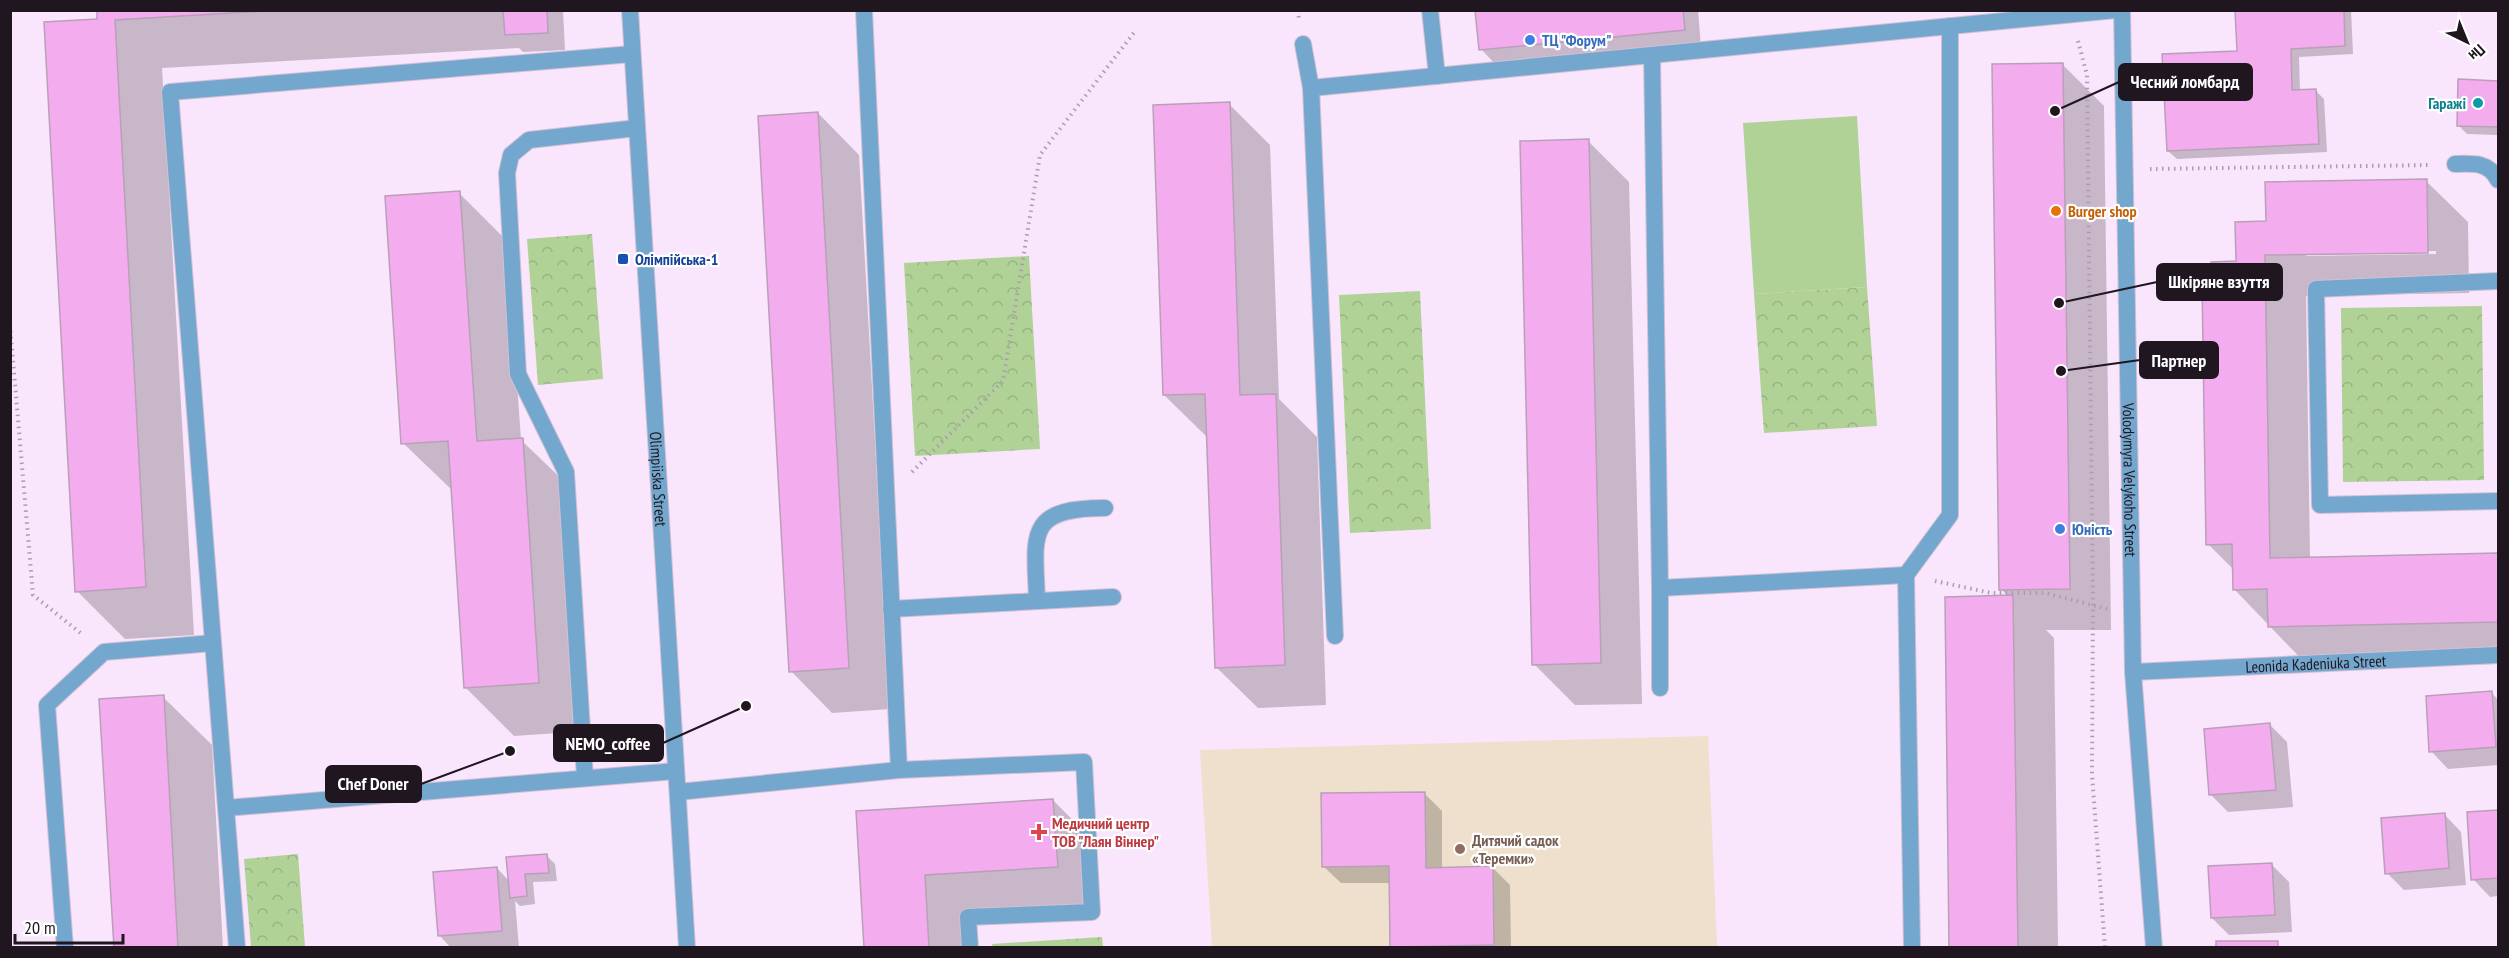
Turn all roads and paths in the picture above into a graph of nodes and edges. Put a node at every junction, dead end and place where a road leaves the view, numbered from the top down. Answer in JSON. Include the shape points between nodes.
{"nodes":[{"id":1,"x":630,"y":10,"type":"edge"},
{"id":2,"x":864,"y":10,"type":"edge"},
{"id":3,"x":1430,"y":10,"type":"edge"},
{"id":4,"x":2116,"y":10,"type":"edge"},
{"id":5,"x":2122,"y":10,"type":"edge"},
{"id":6,"x":2071,"y":14,"type":"junction"},
{"id":7,"x":1950,"y":26,"type":"junction"},
{"id":8,"x":1136,"y":30,"type":"dead end"},
{"id":9,"x":1304,"y":44,"type":"dead end"},
{"id":10,"x":632,"y":54,"type":"junction"},
{"id":11,"x":1652,"y":55,"type":"junction"},
{"id":12,"x":1437,"y":76,"type":"junction"},
{"id":13,"x":1311,"y":88,"type":"junction"},
{"id":14,"x":637,"y":128,"type":"junction"},
{"id":15,"x":2455,"y":164,"type":"joint"},
{"id":16,"x":2124,"y":170,"type":"junction"},
{"id":17,"x":2499,"y":180,"type":"edge"},
{"id":18,"x":2499,"y":281,"type":"edge"},
{"id":19,"x":10,"y":325,"type":"edge"},
{"id":20,"x":886,"y":498,"type":"junction"},
{"id":21,"x":2499,"y":501,"type":"edge"},
{"id":22,"x":1105,"y":508,"type":"dead end"},
{"id":23,"x":1906,"y":575,"type":"junction"},
{"id":24,"x":1660,"y":588,"type":"junction"},
{"id":25,"x":1113,"y":597,"type":"dead end"},
{"id":26,"x":1037,"y":601,"type":"junction"},
{"id":27,"x":2093,"y":605,"type":"junction"},
{"id":28,"x":891,"y":609,"type":"junction"},
{"id":29,"x":2134,"y":616,"type":"junction"},
{"id":30,"x":1335,"y":636,"type":"dead end"},
{"id":31,"x":213,"y":642,"type":"junction"},
{"id":32,"x":104,"y":652,"type":"junction"},
{"id":33,"x":2499,"y":655,"type":"edge"},
{"id":34,"x":2133,"y":672,"type":"junction"},
{"id":35,"x":1660,"y":688,"type":"dead end"},
{"id":36,"x":899,"y":770,"type":"junction"},
{"id":37,"x":676,"y":771,"type":"junction"},
{"id":38,"x":585,"y":778,"type":"junction"},
{"id":39,"x":678,"y":792,"type":"junction"},
{"id":40,"x":226,"y":808,"type":"junction"},
{"id":41,"x":65,"y":948,"type":"edge"},
{"id":42,"x":237,"y":948,"type":"edge"},
{"id":43,"x":687,"y":948,"type":"edge"},
{"id":44,"x":970,"y":948,"type":"edge"},
{"id":45,"x":1912,"y":948,"type":"edge"},
{"id":46,"x":2105,"y":948,"type":"edge"},
{"id":47,"x":2154,"y":948,"type":"edge"}],
"edges":[{"from":1,"to":10,"type":"street","name":"Olimpiiska Street"},
{"from":2,"to":20,"type":"street"},
{"from":3,"to":12,"type":"street"},
{"from":4,"to":6,"type":"street"},
{"from":5,"to":16,"type":"street","name":"Volodymyra Velykoho Street"},
{"from":6,"to":7,"type":"street"},
{"from":6,"to":27,"type":"path","via":[[2087,75]]},
{"from":7,"to":11,"type":"street"},
{"from":7,"to":23,"type":"street","via":[[1950,515]]},
{"from":8,"to":20,"type":"path","via":[[1040,155],[1003,381]]},
{"from":9,"to":13,"type":"street"},
{"from":10,"to":14,"type":"street","name":"Olimpiiska Street"},
{"from":10,"to":31,"type":"street","via":[[170,92]]},
{"from":11,"to":12,"type":"street"},
{"from":11,"to":24,"type":"street"},
{"from":12,"to":13,"type":"street"},
{"from":13,"to":30,"type":"street"},
{"from":14,"to":37,"type":"street","name":"Olimpiiska Street"},
{"from":14,"to":38,"type":"street","via":[[529,140],[511,154],[507,173],[518,374],[566,472]]},
{"from":15,"to":16,"type":"path"},
{"from":15,"to":17,"type":"street","via":[[2487,166]]},
{"from":16,"to":29,"type":"street","name":"Volodymyra Velykoho Street"},
{"from":18,"to":21,"type":"street","via":[[2316,289],[2320,506]]},
{"from":19,"to":32,"type":"path","via":[[33,595]]},
{"from":20,"to":28,"type":"street"},
{"from":22,"to":26,"type":"street","via":[[1067,511],[1041,526],[1035,547]]},
{"from":23,"to":24,"type":"street"},
{"from":23,"to":27,"type":"path","via":[[1991,593],[2046,593]]},
{"from":23,"to":45,"type":"street"},
{"from":24,"to":35,"type":"street"},
{"from":25,"to":26,"type":"street"},
{"from":26,"to":28,"type":"street"},
{"from":27,"to":29,"type":"path"},
{"from":27,"to":46,"type":"path","via":[[2092,775]]},
{"from":28,"to":36,"type":"street"},
{"from":29,"to":34,"type":"street","name":"Volodymyra Velykoho Street"},
{"from":31,"to":32,"type":"street"},
{"from":31,"to":40,"type":"street"},
{"from":32,"to":41,"type":"street","via":[[47,705]]},
{"from":33,"to":34,"type":"street","name":"Leonida Kadeniuka Street"},
{"from":34,"to":47,"type":"street","name":"Volodymyra Velykoho Street"},
{"from":36,"to":39,"type":"street"},
{"from":36,"to":44,"type":"street","via":[[1084,762],[1092,912],[968,917]]},
{"from":37,"to":38,"type":"street"},
{"from":37,"to":39,"type":"street","name":"Olimpiiska Street"},
{"from":38,"to":40,"type":"street"},
{"from":39,"to":43,"type":"street","name":"Olimpiiska Street"},
{"from":40,"to":42,"type":"street"}]}
